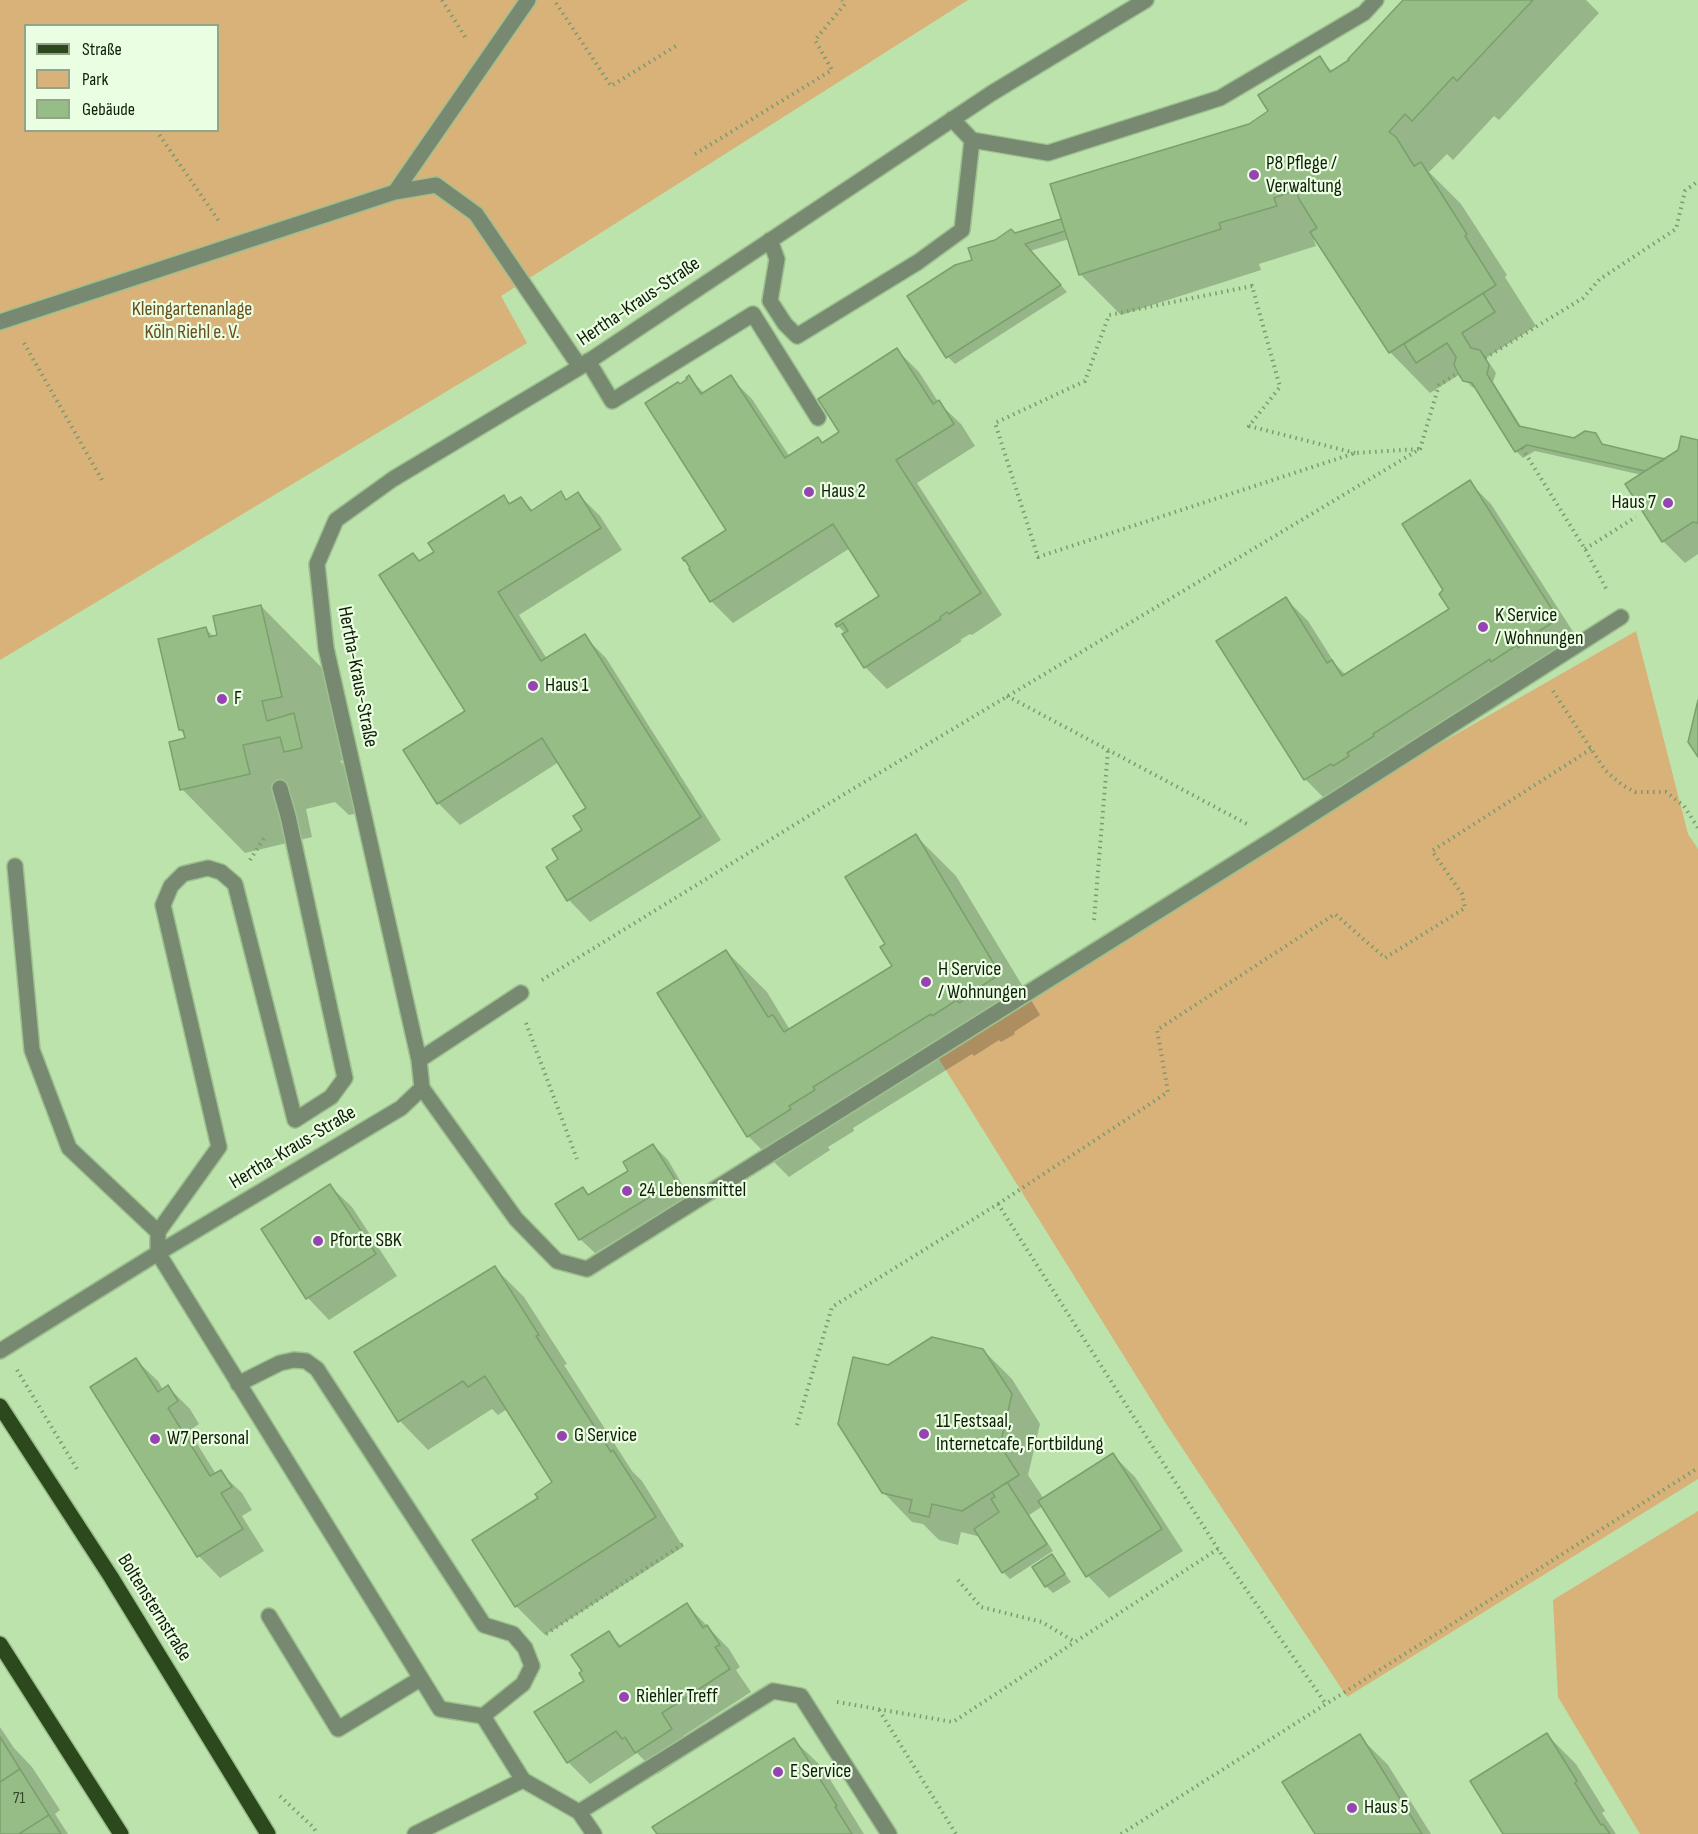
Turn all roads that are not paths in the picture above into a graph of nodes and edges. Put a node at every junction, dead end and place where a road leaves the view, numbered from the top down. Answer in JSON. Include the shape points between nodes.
{"nodes":[{"id":1,"x":528,"y":0,"type":"edge"},
{"id":2,"x":1146,"y":0,"type":"edge"},
{"id":3,"x":1376,"y":0,"type":"edge"},
{"id":4,"x":952,"y":119,"type":"junction"},
{"id":5,"x":972,"y":141,"type":"junction"},
{"id":6,"x":395,"y":192,"type":"junction"},
{"id":7,"x":770,"y":240,"type":"junction"},
{"id":8,"x":5,"y":321,"type":"edge"},
{"id":9,"x":584,"y":364,"type":"junction"},
{"id":10,"x":818,"y":418,"type":"dead end"},
{"id":11,"x":1621,"y":617,"type":"road end"},
{"id":12,"x":280,"y":788,"type":"dead end"},
{"id":13,"x":15,"y":866,"type":"dead end"},
{"id":14,"x":521,"y":993,"type":"road end"},
{"id":15,"x":418,"y":1060,"type":"junction"},
{"id":16,"x":422,"y":1088,"type":"junction"},
{"id":17,"x":158,"y":1232,"type":"junction"},
{"id":18,"x":158,"y":1253,"type":"junction"},
{"id":19,"x":0,"y":1351,"type":"edge"},
{"id":20,"x":238,"y":1383,"type":"junction"},
{"id":21,"x":0,"y":1406,"type":"edge"},
{"id":22,"x":269,"y":1616,"type":"dead end"},
{"id":23,"x":0,"y":1644,"type":"edge"},
{"id":24,"x":420,"y":1679,"type":"junction"},
{"id":25,"x":483,"y":1716,"type":"junction"},
{"id":26,"x":523,"y":1780,"type":"junction"},
{"id":27,"x":579,"y":1812,"type":"junction"},
{"id":28,"x":121,"y":1834,"type":"edge"},
{"id":29,"x":268,"y":1834,"type":"edge"},
{"id":30,"x":415,"y":1834,"type":"edge"},
{"id":31,"x":594,"y":1834,"type":"edge"},
{"id":32,"x":889,"y":1834,"type":"edge"}],
"edges":[{"from":1,"to":6,"type":"lane"},
{"from":2,"to":4,"type":"lane","name":"Hertha-Kraus-Straße"},
{"from":3,"to":5,"type":"lane","via":[[1364,13],[1220,98],[1048,153]]},
{"from":4,"to":5,"type":"lane"},
{"from":4,"to":7,"type":"lane","name":"Hertha-Kraus-Straße"},
{"from":5,"to":7,"type":"lane","via":[[962,230],[918,262],[797,336],[770,301],[777,260]]},
{"from":6,"to":8,"type":"lane"},
{"from":6,"to":9,"type":"lane","via":[[436,185],[476,214]]},
{"from":7,"to":9,"type":"lane","name":"Hertha-Kraus-Straße"},
{"from":9,"to":10,"type":"lane","via":[[612,401],[753,314]]},
{"from":9,"to":15,"type":"lane","name":"Hertha-Kraus-Straße","via":[[393,479],[336,520],[317,564],[326,648]]},
{"from":11,"to":16,"type":"lane","via":[[587,1269],[557,1262],[516,1219]]},
{"from":12,"to":17,"type":"lane","via":[[345,1078],[331,1097],[295,1120],[235,884],[221,872],[208,868],[183,874],[171,886],[163,905],[219,1147]]},
{"from":13,"to":17,"type":"lane","via":[[32,1050],[69,1148]]},
{"from":14,"to":15,"type":"lane"},
{"from":15,"to":16,"type":"lane","name":"Hertha-Kraus-Straße"},
{"from":16,"to":18,"type":"lane","name":"Hertha-Kraus-Straße","via":[[401,1108]]},
{"from":17,"to":18,"type":"lane"},
{"from":18,"to":19,"type":"lane","name":"Hertha-Kraus-Straße"},
{"from":18,"to":20,"type":"lane"},
{"from":20,"to":24,"type":"lane"},
{"from":20,"to":25,"type":"lane","via":[[294,1360],[306,1361],[317,1369],[484,1625],[513,1634],[525,1648],[532,1666],[523,1684]]},
{"from":21,"to":29,"type":"main road","name":"Boltensternstraße","via":[[111,1577]]},
{"from":22,"to":24,"type":"lane","via":[[338,1729]]},
{"from":23,"to":28,"type":"main road"},
{"from":24,"to":25,"type":"lane","via":[[440,1709]]},
{"from":25,"to":26,"type":"lane"},
{"from":26,"to":27,"type":"lane"},
{"from":26,"to":30,"type":"lane"},
{"from":27,"to":31,"type":"lane"},
{"from":27,"to":32,"type":"lane","via":[[773,1691],[801,1696]]}]}
